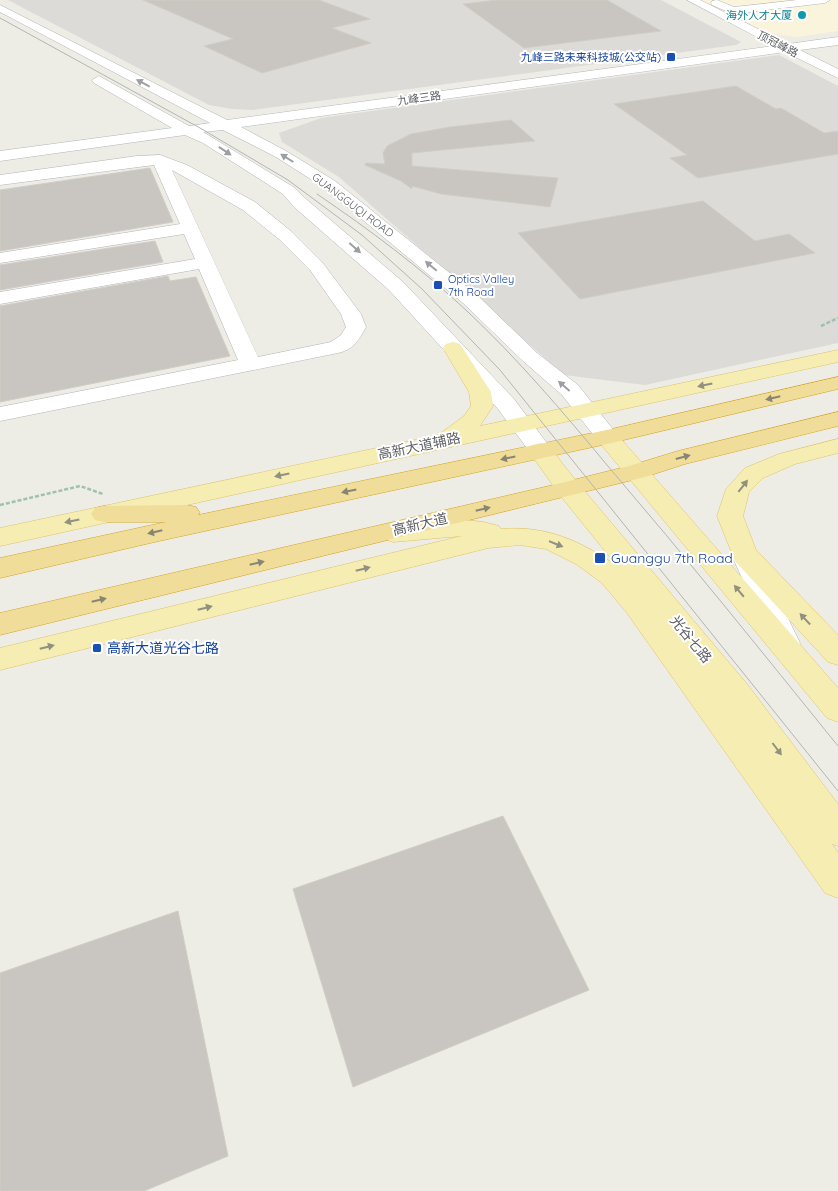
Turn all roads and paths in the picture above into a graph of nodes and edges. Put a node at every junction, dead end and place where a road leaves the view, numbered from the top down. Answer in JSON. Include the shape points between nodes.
{"nodes":[{"id":1,"x":692,"y":0,"type":"edge"},
{"id":2,"x":711,"y":0,"type":"edge"},
{"id":3,"x":825,"y":0,"type":"edge"},
{"id":4,"x":0,"y":8,"type":"edge"},
{"id":5,"x":0,"y":24,"type":"edge"},
{"id":6,"x":838,"y":41,"type":"edge"},
{"id":7,"x":785,"y":48,"type":"junction"},
{"id":8,"x":53,"y":54,"type":"dead end"},
{"id":9,"x":87,"y":73,"type":"dead end"},
{"id":10,"x":838,"y":74,"type":"edge"},
{"id":11,"x":223,"y":125,"type":"junction"},
{"id":12,"x":186,"y":130,"type":"junction"},
{"id":13,"x":0,"y":156,"type":"edge"},
{"id":14,"x":160,"y":160,"type":"junction"},
{"id":15,"x":0,"y":180,"type":"edge"},
{"id":16,"x":190,"y":228,"type":"junction"},
{"id":17,"x":0,"y":258,"type":"edge"},
{"id":18,"x":206,"y":263,"type":"junction"},
{"id":19,"x":0,"y":298,"type":"edge"},
{"id":20,"x":838,"y":318,"type":"edge"},
{"id":21,"x":821,"y":326,"type":"dead end"},
{"id":22,"x":453,"y":348,"type":"junction"},
{"id":23,"x":838,"y":356,"type":"edge"},
{"id":24,"x":251,"y":364,"type":"junction"},
{"id":25,"x":838,"y":383,"type":"edge"},
{"id":26,"x":806,"y":390,"type":"junction"},
{"id":27,"x":586,"y":410,"type":"junction"},
{"id":28,"x":0,"y":414,"type":"edge"},
{"id":29,"x":838,"y":419,"type":"edge"},
{"id":30,"x":521,"y":424,"type":"junction"},
{"id":31,"x":607,"y":437,"type":"junction"},
{"id":32,"x":440,"y":441,"type":"junction"},
{"id":33,"x":838,"y":446,"type":"edge"},
{"id":34,"x":540,"y":450,"type":"junction"},
{"id":35,"x":636,"y":472,"type":"junction"},
{"id":36,"x":568,"y":488,"type":"junction"},
{"id":37,"x":0,"y":505,"type":"edge"},
{"id":38,"x":138,"y":506,"type":"junction"},
{"id":39,"x":246,"y":513,"type":"junction"},
{"id":40,"x":104,"y":514,"type":"junction"},
{"id":41,"x":374,"y":535,"type":"junction"},
{"id":42,"x":520,"y":536,"type":"junction"},
{"id":43,"x":0,"y":537,"type":"edge"},
{"id":44,"x":744,"y":554,"type":"junction"},
{"id":45,"x":585,"y":557,"type":"junction"},
{"id":46,"x":0,"y":568,"type":"edge"},
{"id":47,"x":665,"y":608,"type":"junction"},
{"id":48,"x":0,"y":624,"type":"edge"},
{"id":49,"x":791,"y":653,"type":"junction"},
{"id":50,"x":838,"y":654,"type":"edge"},
{"id":51,"x":0,"y":659,"type":"edge"},
{"id":52,"x":736,"y":693,"type":"junction"},
{"id":53,"x":838,"y":709,"type":"edge"},
{"id":54,"x":766,"y":782,"type":"junction"},
{"id":55,"x":838,"y":831,"type":"edge"},
{"id":56,"x":838,"y":881,"type":"edge"}],
"edges":[{"from":1,"to":7,"type":"street","name":"顶冠峰路"},
{"from":2,"to":3,"type":"street","via":[[733,11]]},
{"from":11,"to":4,"type":"street","name":"GUANGGUQI ROAD","one_way":true},
{"from":5,"to":8,"type":"street"},
{"from":6,"to":7,"type":"street","name":"九峰三路"},
{"from":7,"to":10,"type":"street","name":"顶冠峰路"},
{"from":7,"to":11,"type":"street","name":"九峰三路"},
{"from":9,"to":12,"type":"street"},
{"from":11,"to":12,"type":"street","name":"九峰三路"},
{"from":27,"to":11,"type":"street","name":"GUANGGUQI ROAD","one_way":true,"via":[[570,390],[530,357],[470,299],[329,184]]},
{"from":12,"to":13,"type":"street","name":"九峰三路"},
{"from":12,"to":22,"type":"street","one_way":true,"via":[[208,140],[289,191],[300,204],[375,266]]},
{"from":14,"to":15,"type":"street"},
{"from":14,"to":16,"type":"street"},
{"from":14,"to":24,"type":"street","via":[[181,168],[249,206],[316,266],[351,314],[356,328],[338,347]]},
{"from":16,"to":17,"type":"street"},
{"from":16,"to":18,"type":"street"},
{"from":18,"to":19,"type":"street"},
{"from":18,"to":24,"type":"street"},
{"from":20,"to":21,"type":"path"},
{"from":22,"to":30,"type":"street"},
{"from":22,"to":32,"type":"main road","via":[[480,392],[482,406],[472,421]]},
{"from":23,"to":27,"type":"main road","name":"高新大道辅路","one_way":true},
{"from":24,"to":28,"type":"street"},
{"from":25,"to":26,"type":"highway"},
{"from":26,"to":29,"type":"highway"},
{"from":26,"to":31,"type":"highway","one_way":true},
{"from":27,"to":30,"type":"main road","name":"高新大道辅路"},
{"from":27,"to":31,"type":"street","name":"GUANGGUQI ROAD"},
{"from":35,"to":29,"type":"highway","name":"高新大道","one_way":true,"via":[[678,458]]},
{"from":30,"to":32,"type":"main road","name":"高新大道辅路"},
{"from":30,"to":34,"type":"street"},
{"from":31,"to":34,"type":"highway"},
{"from":31,"to":35,"type":"main road"},
{"from":32,"to":38,"type":"main road","name":"高新大道辅路","one_way":true},
{"from":44,"to":33,"type":"main road","one_way":true,"via":[[730,516],[738,489],[754,473],[787,459]]},
{"from":34,"to":36,"type":"main road","name":"光谷七路"},
{"from":34,"to":39,"type":"highway","one_way":true},
{"from":35,"to":36,"type":"highway","name":"高新大道"},
{"from":49,"to":35,"type":"main road","one_way":true},
{"from":41,"to":36,"type":"highway","name":"高新大道","one_way":true},
{"from":36,"to":47,"type":"main road","name":"光谷七路"},
{"from":37,"to":38,"type":"path","via":[[80,486]]},
{"from":38,"to":40,"type":"main road","name":"高新大道辅路"},
{"from":39,"to":40,"type":"highway"},
{"from":39,"to":46,"type":"highway","one_way":true},
{"from":40,"to":43,"type":"main road","name":"高新大道辅路","one_way":true},
{"from":41,"to":42,"type":"main road","via":[[459,527]]},
{"from":48,"to":41,"type":"highway","name":"高新大道","one_way":true},
{"from":42,"to":45,"type":"main road","one_way":true,"via":[[552,542]]},
{"from":51,"to":42,"type":"main road","one_way":true,"via":[[488,539]]},
{"from":44,"to":49,"type":"street"},
{"from":50,"to":44,"type":"main road","one_way":true},
{"from":45,"to":47,"type":"street","via":[[634,577]]},
{"from":45,"to":54,"type":"main road","via":[[612,576],[637,606]]},
{"from":47,"to":52,"type":"main road","name":"光谷七路"},
{"from":49,"to":53,"type":"main road"},
{"from":52,"to":54,"type":"street"},
{"from":52,"to":55,"type":"main road","name":"光谷七路","one_way":true},
{"from":54,"to":56,"type":"main road"}]}
